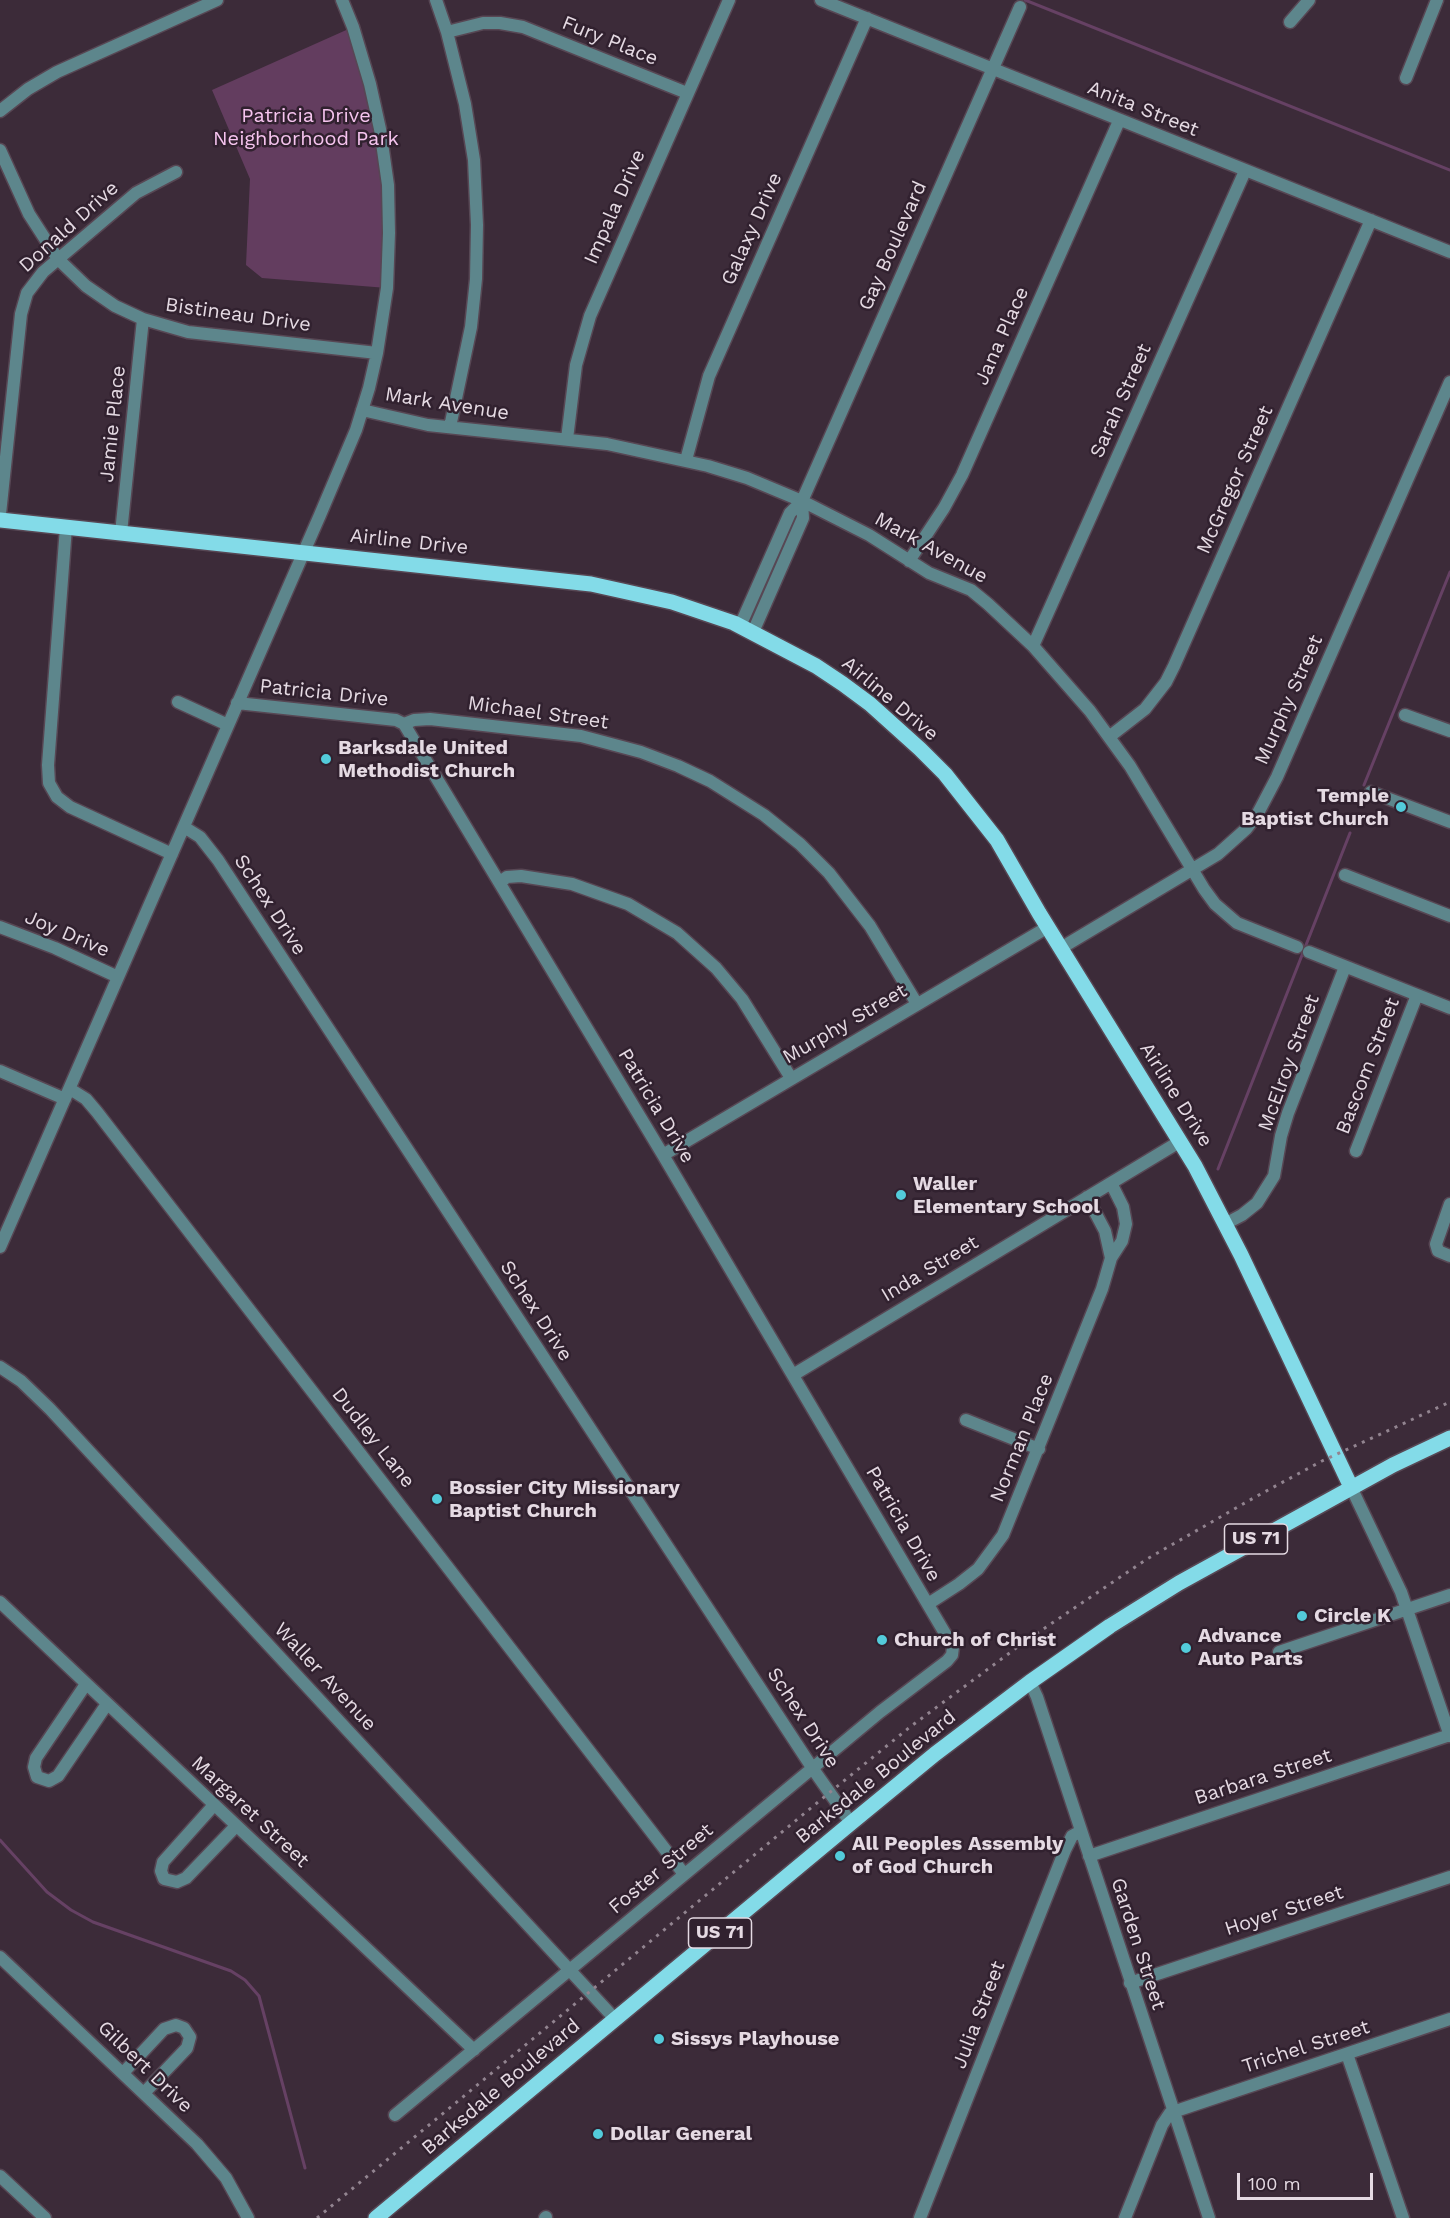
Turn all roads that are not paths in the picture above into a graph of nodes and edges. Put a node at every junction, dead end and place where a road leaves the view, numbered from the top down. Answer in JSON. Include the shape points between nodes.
{"nodes":[{"id":1,"x":218,"y":0,"type":"edge"},
{"id":2,"x":342,"y":0,"type":"edge"},
{"id":3,"x":436,"y":0,"type":"edge"},
{"id":4,"x":729,"y":0,"type":"edge"},
{"id":5,"x":821,"y":0,"type":"edge"},
{"id":6,"x":1310,"y":0,"type":"edge"},
{"id":7,"x":1437,"y":0,"type":"edge"},
{"id":8,"x":1020,"y":7,"type":"dead end"},
{"id":9,"x":867,"y":18,"type":"junction"},
{"id":10,"x":1290,"y":22,"type":"dead end"},
{"id":11,"x":447,"y":32,"type":"junction"},
{"id":12,"x":992,"y":69,"type":"junction"},
{"id":13,"x":1406,"y":78,"type":"dead end"},
{"id":14,"x":687,"y":93,"type":"junction"},
{"id":15,"x":0,"y":111,"type":"edge"},
{"id":16,"x":1119,"y":121,"type":"junction"},
{"id":17,"x":0,"y":150,"type":"edge"},
{"id":18,"x":1245,"y":171,"type":"junction"},
{"id":19,"x":176,"y":172,"type":"dead end"},
{"id":20,"x":1371,"y":220,"type":"junction"},
{"id":21,"x":1450,"y":252,"type":"edge"},
{"id":22,"x":58,"y":259,"type":"junction"},
{"id":23,"x":143,"y":320,"type":"junction"},
{"id":24,"x":377,"y":353,"type":"junction"},
{"id":25,"x":1450,"y":382,"type":"edge"},
{"id":26,"x":362,"y":410,"type":"junction"},
{"id":27,"x":450,"y":427,"type":"junction"},
{"id":28,"x":567,"y":439,"type":"junction"},
{"id":29,"x":686,"y":460,"type":"junction"},
{"id":30,"x":802,"y":501,"type":"junction"},
{"id":31,"x":0,"y":514,"type":"edge"},
{"id":32,"x":0,"y":520,"type":"edge"},
{"id":33,"x":66,"y":527,"type":"junction"},
{"id":34,"x":121,"y":533,"type":"junction"},
{"id":35,"x":304,"y":552,"type":"junction"},
{"id":36,"x":909,"y":561,"type":"junction"},
{"id":37,"x":747,"y":629,"type":"junction"},
{"id":38,"x":1034,"y":646,"type":"junction"},
{"id":39,"x":178,"y":702,"type":"dead end"},
{"id":40,"x":237,"y":703,"type":"junction"},
{"id":41,"x":1405,"y":715,"type":"dead end"},
{"id":42,"x":404,"y":724,"type":"junction"},
{"id":43,"x":228,"y":725,"type":"junction"},
{"id":44,"x":1450,"y":731,"type":"edge"},
{"id":45,"x":1109,"y":737,"type":"junction"},
{"id":46,"x":1371,"y":792,"type":"dead end"},
{"id":47,"x":1450,"y":822,"type":"edge"},
{"id":48,"x":184,"y":827,"type":"junction"},
{"id":49,"x":172,"y":854,"type":"junction"},
{"id":50,"x":1193,"y":870,"type":"junction"},
{"id":51,"x":1345,"y":875,"type":"dead end"},
{"id":52,"x":500,"y":882,"type":"junction"},
{"id":53,"x":1450,"y":916,"type":"edge"},
{"id":54,"x":0,"y":927,"type":"edge"},
{"id":55,"x":1048,"y":927,"type":"junction"},
{"id":56,"x":1061,"y":948,"type":"junction"},
{"id":57,"x":1345,"y":967,"type":"junction"},
{"id":58,"x":118,"y":977,"type":"junction"},
{"id":59,"x":1417,"y":995,"type":"junction"},
{"id":60,"x":917,"y":1004,"type":"junction"},
{"id":61,"x":1450,"y":1008,"type":"edge"},
{"id":62,"x":0,"y":1071,"type":"edge"},
{"id":63,"x":791,"y":1078,"type":"junction"},
{"id":64,"x":67,"y":1094,"type":"junction"},
{"id":65,"x":1179,"y":1142,"type":"junction"},
{"id":66,"x":1356,"y":1151,"type":"dead end"},
{"id":67,"x":663,"y":1155,"type":"junction"},
{"id":68,"x":1111,"y":1183,"type":"junction"},
{"id":69,"x":1087,"y":1197,"type":"junction"},
{"id":70,"x":1450,"y":1204,"type":"edge"},
{"id":71,"x":5,"y":1219,"type":"edge"},
{"id":72,"x":1225,"y":1224,"type":"junction"},
{"id":73,"x":0,"y":1247,"type":"edge"},
{"id":74,"x":1450,"y":1256,"type":"edge"},
{"id":75,"x":1111,"y":1258,"type":"junction"},
{"id":76,"x":0,"y":1367,"type":"edge"},
{"id":77,"x":793,"y":1375,"type":"junction"},
{"id":78,"x":966,"y":1420,"type":"dead end"},
{"id":79,"x":1450,"y":1438,"type":"edge"},
{"id":80,"x":1039,"y":1449,"type":"junction"},
{"id":81,"x":1351,"y":1487,"type":"junction"},
{"id":82,"x":1450,"y":1595,"type":"edge"},
{"id":83,"x":0,"y":1602,"type":"edge"},
{"id":84,"x":928,"y":1604,"type":"junction"},
{"id":85,"x":1408,"y":1609,"type":"junction"},
{"id":86,"x":1279,"y":1652,"type":"dead end"},
{"id":87,"x":952,"y":1655,"type":"joint"},
{"id":88,"x":1030,"y":1682,"type":"junction"},
{"id":89,"x":86,"y":1684,"type":"junction"},
{"id":90,"x":107,"y":1704,"type":"junction"},
{"id":91,"x":1450,"y":1735,"type":"edge"},
{"id":92,"x":813,"y":1769,"type":"junction"},
{"id":93,"x":214,"y":1805,"type":"junction"},
{"id":94,"x":851,"y":1823,"type":"junction"},
{"id":95,"x":236,"y":1826,"type":"junction"},
{"id":96,"x":1081,"y":1831,"type":"junction"},
{"id":97,"x":1089,"y":1856,"type":"junction"},
{"id":98,"x":684,"y":1874,"type":"junction"},
{"id":99,"x":1450,"y":1877,"type":"edge"},
{"id":100,"x":0,"y":1957,"type":"edge"},
{"id":101,"x":570,"y":1971,"type":"junction"},
{"id":102,"x":1130,"y":1983,"type":"junction"},
{"id":103,"x":615,"y":2019,"type":"junction"},
{"id":104,"x":1450,"y":2019,"type":"edge"},
{"id":105,"x":474,"y":2050,"type":"junction"},
{"id":106,"x":1347,"y":2054,"type":"junction"},
{"id":107,"x":123,"y":2073,"type":"junction"},
{"id":108,"x":144,"y":2093,"type":"junction"},
{"id":109,"x":1173,"y":2112,"type":"junction"},
{"id":110,"x":395,"y":2115,"type":"dead end"},
{"id":111,"x":0,"y":2176,"type":"edge"},
{"id":112,"x":45,"y":2218,"type":"edge"},
{"id":113,"x":248,"y":2218,"type":"edge"},
{"id":114,"x":376,"y":2218,"type":"edge"},
{"id":115,"x":920,"y":2218,"type":"edge"},
{"id":116,"x":1125,"y":2218,"type":"edge"},
{"id":117,"x":1209,"y":2218,"type":"edge"},
{"id":118,"x":1402,"y":2218,"type":"edge"}],
"edges":[{"from":1,"to":15,"type":"street","via":[[57,72]]},
{"from":2,"to":24,"type":"street","name":"Patricia Drive","via":[[370,84],[388,185],[387,288]]},
{"from":3,"to":11,"type":"street"},
{"from":4,"to":14,"type":"street","name":"Impala Drive"},
{"from":5,"to":9,"type":"street","name":"Anita Street"},
{"from":6,"to":10,"type":"street"},
{"from":7,"to":13,"type":"street"},
{"from":8,"to":12,"type":"street","name":"Gay Boulevard"},
{"from":9,"to":12,"type":"street","name":"Anita Street"},
{"from":9,"to":29,"type":"street","name":"Galaxy Drive","via":[[712,367]]},
{"from":11,"to":14,"type":"street","name":"Fury Place","via":[[483,23],[523,27]]},
{"from":11,"to":27,"type":"street","via":[[470,133],[477,225],[471,327]]},
{"from":12,"to":16,"type":"street","name":"Anita Street"},
{"from":12,"to":30,"type":"street","name":"Gay Boulevard"},
{"from":14,"to":28,"type":"street","name":"Impala Drive","via":[[586,325],[576,365]]},
{"from":16,"to":18,"type":"street","name":"Anita Street"},
{"from":16,"to":36,"type":"street","name":"Jana Place","via":[[959,481]]},
{"from":17,"to":22,"type":"street","name":"Bistineau Drive","via":[[29,214]]},
{"from":18,"to":20,"type":"street","name":"Anita Street"},
{"from":18,"to":38,"type":"street","name":"Sarah Street"},
{"from":19,"to":22,"type":"street","name":"Donald Drive","via":[[136,193]]},
{"from":20,"to":21,"type":"street","name":"Anita Street"},
{"from":20,"to":45,"type":"street","name":"McGregor Street","via":[[1166,682],[1145,709]]},
{"from":22,"to":23,"type":"street","name":"Bistineau Drive","via":[[100,296]]},
{"from":22,"to":31,"type":"street","name":"Donald Drive","via":[[37,278],[24,302]]},
{"from":23,"to":24,"type":"street","name":"Bistineau Drive","via":[[188,332]]},
{"from":23,"to":34,"type":"street","name":"Jamie Place"},
{"from":24,"to":26,"type":"street","name":"Patricia Drive"},
{"from":25,"to":50,"type":"street","name":"Murphy Street","via":[[1267,797],[1246,829],[1218,855]]},
{"from":26,"to":27,"type":"street","name":"Mark Avenue"},
{"from":26,"to":35,"type":"street","name":"Patricia Drive"},
{"from":27,"to":28,"type":"street","name":"Mark Avenue"},
{"from":28,"to":29,"type":"street","name":"Mark Avenue"},
{"from":29,"to":30,"type":"street","name":"Mark Avenue","via":[[747,478]]},
{"from":30,"to":36,"type":"street","name":"Mark Avenue"},
{"from":30,"to":37,"type":"street","name":"Gay Boulevard","via":[[790,513]]},
{"from":32,"to":33,"type":"main road","name":"Airline Drive"},
{"from":33,"to":34,"type":"main road","name":"Airline Drive"},
{"from":33,"to":49,"type":"street","via":[[49,783],[57,797],[70,807]]},
{"from":34,"to":35,"type":"main road","name":"Airline Drive"},
{"from":35,"to":37,"type":"main road","name":"Airline Drive","via":[[591,584],[672,602]]},
{"from":35,"to":40,"type":"street","name":"Patricia Drive"},
{"from":36,"to":38,"type":"street","name":"Mark Avenue","via":[[980,597]]},
{"from":37,"to":55,"type":"main road","name":"Airline Drive","via":[[843,684],[920,749],[997,840]]},
{"from":38,"to":45,"type":"street","name":"Mark Avenue","via":[[1071,686]]},
{"from":39,"to":43,"type":"street"},
{"from":40,"to":42,"type":"street","name":"Patricia Drive"},
{"from":40,"to":43,"type":"street","name":"Patricia Drive"},
{"from":41,"to":44,"type":"street"},
{"from":42,"to":52,"type":"street","name":"Patricia Drive"},
{"from":42,"to":60,"type":"street","name":"Michael Street","via":[[430,719],[581,736],[641,752],[710,781],[764,815],[828,873],[870,926]]},
{"from":43,"to":48,"type":"street","name":"Patricia Drive"},
{"from":45,"to":50,"type":"street","name":"Mark Avenue"},
{"from":46,"to":47,"type":"street"},
{"from":48,"to":49,"type":"street","name":"Patricia Drive"},
{"from":48,"to":92,"type":"street","name":"Schex Drive","via":[[200,837],[218,860]]},
{"from":49,"to":58,"type":"street","name":"Patricia Drive"},
{"from":50,"to":56,"type":"street","name":"Murphy Street"},
{"from":50,"to":57,"type":"street","name":"Mark Avenue","via":[[1209,897],[1229,918]]},
{"from":51,"to":53,"type":"street"},
{"from":52,"to":63,"type":"street","via":[[521,876],[572,884],[628,904],[677,933],[716,968],[742,999]]},
{"from":52,"to":67,"type":"street","name":"Patricia Drive"},
{"from":54,"to":58,"type":"street","name":"Joy Drive"},
{"from":55,"to":56,"type":"main road","name":"Airline Drive"},
{"from":55,"to":60,"type":"street","name":"Murphy Street"},
{"from":56,"to":65,"type":"main road","name":"Airline Drive"},
{"from":57,"to":59,"type":"street","name":"Mark Avenue"},
{"from":57,"to":72,"type":"street","name":"McElroy Street","via":[[1288,1113],[1272,1181],[1250,1210]]},
{"from":58,"to":64,"type":"street","name":"Patricia Drive"},
{"from":59,"to":61,"type":"street","name":"Mark Avenue"},
{"from":59,"to":66,"type":"street","name":"Bascom Street"},
{"from":60,"to":63,"type":"street","name":"Murphy Street"},
{"from":62,"to":64,"type":"street","name":"Dudley Lane"},
{"from":63,"to":67,"type":"street","name":"Murphy Street"},
{"from":64,"to":71,"type":"street","name":"Patricia Drive"},
{"from":64,"to":98,"type":"street","name":"Dudley Lane","via":[[86,1099],[97,1112]]},
{"from":65,"to":68,"type":"street","name":"Inda Street"},
{"from":65,"to":72,"type":"main road","name":"Airline Drive"},
{"from":67,"to":77,"type":"street","name":"Patricia Drive"},
{"from":68,"to":69,"type":"street","name":"Inda Street"},
{"from":68,"to":75,"type":"street","name":"Norman Place","via":[[1123,1207],[1126,1224],[1122,1241]]},
{"from":69,"to":75,"type":"street","name":"Norman Place","via":[[1105,1231]]},
{"from":69,"to":77,"type":"street","name":"Inda Street"},
{"from":70,"to":74,"type":"street","via":[[1437,1248]]},
{"from":71,"to":73,"type":"street","name":"Patricia Drive"},
{"from":72,"to":81,"type":"main road","name":"Airline Drive"},
{"from":75,"to":80,"type":"street","name":"Norman Place"},
{"from":76,"to":101,"type":"street","name":"Waller Avenue","via":[[50,1409]]},
{"from":77,"to":84,"type":"street","name":"Patricia Drive"},
{"from":78,"to":80,"type":"street"},
{"from":79,"to":81,"type":"main road","name":"Barksdale Boulevard","number":"US 71"},
{"from":80,"to":84,"type":"street","name":"Norman Place","via":[[1009,1525],[991,1554],[959,1584]]},
{"from":81,"to":85,"type":"street"},
{"from":81,"to":88,"type":"main road","name":"Barksdale Boulevard","number":"US 71","via":[[1179,1583]]},
{"from":82,"to":85,"type":"street"},
{"from":83,"to":89,"type":"street","name":"Margaret Street"},
{"from":84,"to":87,"type":"street","name":"Patricia Drive","via":[[952,1644]]},
{"from":85,"to":86,"type":"street"},
{"from":85,"to":91,"type":"street"},
{"from":87,"to":92,"type":"street","name":"Foster Street"},
{"from":88,"to":94,"type":"main road","name":"Barksdale Boulevard","number":"US 71"},
{"from":88,"to":96,"type":"street","name":"Garden Street"},
{"from":89,"to":90,"type":"street","name":"Margaret Street"},
{"from":89,"to":90,"type":"street","via":[[36,1758],[37,1777],[49,1781],[58,1776]]},
{"from":90,"to":93,"type":"street","name":"Margaret Street"},
{"from":91,"to":97,"type":"street","name":"Barbara Street"},
{"from":92,"to":94,"type":"street","name":"Schex Drive"},
{"from":92,"to":98,"type":"street","name":"Foster Street"},
{"from":93,"to":95,"type":"street","name":"Margaret Street"},
{"from":93,"to":95,"type":"street","via":[[163,1862],[164,1879],[177,1882],[186,1878]]},
{"from":94,"to":103,"type":"main road","name":"Barksdale Boulevard","number":"US 71"},
{"from":95,"to":105,"type":"street","name":"Margaret Street"},
{"from":96,"to":97,"type":"street","name":"Garden Street"},
{"from":96,"to":115,"type":"street","name":"Julia Street","via":[[1072,1836],[1065,1850]]},
{"from":97,"to":102,"type":"street","name":"Garden Street"},
{"from":98,"to":101,"type":"street","name":"Foster Street"},
{"from":99,"to":102,"type":"street","name":"Hoyer Street"},
{"from":100,"to":107,"type":"street","name":"Gilbert Drive"},
{"from":101,"to":103,"type":"street","name":"Waller Avenue"},
{"from":101,"to":105,"type":"street","name":"Foster Street"},
{"from":102,"to":109,"type":"street","name":"Garden Street"},
{"from":103,"to":114,"type":"main road","name":"Barksdale Boulevard","number":"US 71"},
{"from":104,"to":106,"type":"street","name":"Trichel Street"},
{"from":105,"to":110,"type":"street","name":"Foster Street"},
{"from":106,"to":109,"type":"street","name":"Trichel Street"},
{"from":106,"to":118,"type":"street"},
{"from":107,"to":108,"type":"street","name":"Gilbert Drive"},
{"from":107,"to":108,"type":"street","via":[[168,2027],[184,2028],[190,2037],[187,2048]]},
{"from":108,"to":113,"type":"street","name":"Gilbert Drive","via":[[218,2167]]},
{"from":109,"to":116,"type":"street","via":[[1162,2125]]},
{"from":109,"to":117,"type":"street","name":"Garden Street"},
{"from":111,"to":112,"type":"street"}]}
